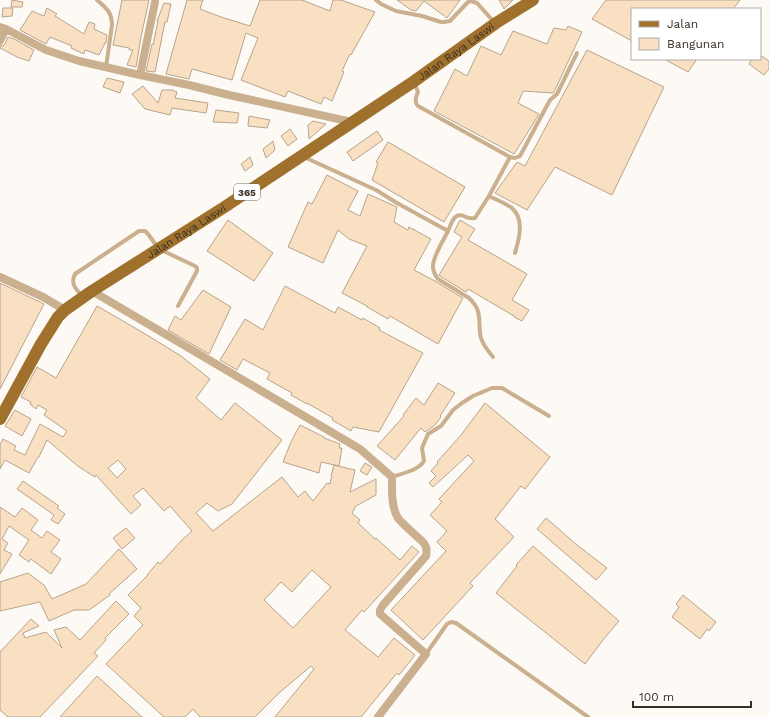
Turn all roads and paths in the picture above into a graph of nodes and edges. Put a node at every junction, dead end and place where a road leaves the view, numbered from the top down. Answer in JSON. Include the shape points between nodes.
{"nodes":[{"id":1,"x":97,"y":0,"type":"edge"},
{"id":2,"x":376,"y":0,"type":"edge"},
{"id":3,"x":533,"y":0,"type":"edge"},
{"id":4,"x":155,"y":2,"type":"dead end"},
{"id":5,"x":496,"y":24,"type":"junction"},
{"id":6,"x":3,"y":28,"type":"edge"},
{"id":7,"x":0,"y":41,"type":"edge"},
{"id":8,"x":577,"y":53,"type":"dead end"},
{"id":9,"x":106,"y":68,"type":"junction"},
{"id":10,"x":140,"y":75,"type":"junction"},
{"id":11,"x":414,"y":82,"type":"junction"},
{"id":12,"x":352,"y":122,"type":"junction"},
{"id":13,"x":302,"y":156,"type":"junction"},
{"id":14,"x":510,"y":157,"type":"junction"},
{"id":15,"x":489,"y":196,"type":"junction"},
{"id":16,"x":448,"y":231,"type":"junction"},
{"id":17,"x":159,"y":249,"type":"junction"},
{"id":18,"x":515,"y":253,"type":"dead end"},
{"id":19,"x":0,"y":277,"type":"edge"},
{"id":20,"x":87,"y":294,"type":"junction"},
{"id":21,"x":178,"y":306,"type":"dead end"},
{"id":22,"x":65,"y":310,"type":"junction"},
{"id":23,"x":493,"y":357,"type":"dead end"},
{"id":24,"x":549,"y":416,"type":"dead end"},
{"id":25,"x":0,"y":419,"type":"edge"},
{"id":26,"x":392,"y":476,"type":"junction"},
{"id":27,"x":426,"y":654,"type":"junction"},
{"id":28,"x":378,"y":717,"type":"edge"},
{"id":29,"x":588,"y":717,"type":"edge"}],
"edges":[{"from":1,"to":9,"type":"lane","via":[[109,11],[112,18]]},
{"from":2,"to":5,"type":"lane","via":[[396,11],[441,22],[450,21],[468,2],[473,1]]},
{"from":3,"to":5,"type":"main road","name":"Jalan Raya Laswi","number":"365"},
{"from":4,"to":10,"type":"street"},
{"from":5,"to":11,"type":"main road","name":"Jalan Raya Laswi","number":"365"},
{"from":6,"to":7,"type":"street"},
{"from":6,"to":9,"type":"street","via":[[46,50]]},
{"from":8,"to":14,"type":"lane","via":[[557,94],[550,100],[520,156]]},
{"from":9,"to":10,"type":"street"},
{"from":10,"to":12,"type":"street"},
{"from":11,"to":12,"type":"main road","name":"Jalan Raya Laswi","number":"365"},
{"from":11,"to":14,"type":"lane","via":[[418,92],[415,101],[418,106]]},
{"from":12,"to":13,"type":"main road","name":"Jalan Raya Laswi","number":"365"},
{"from":13,"to":16,"type":"lane","via":[[376,190]]},
{"from":13,"to":17,"type":"main road","name":"Jalan Raya Laswi","number":"365"},
{"from":14,"to":15,"type":"lane"},
{"from":15,"to":16,"type":"lane","via":[[475,218],[458,215]]},
{"from":15,"to":18,"type":"lane","via":[[512,209],[519,219],[520,229]]},
{"from":16,"to":23,"type":"lane","via":[[433,262],[434,274],[474,302],[479,315],[482,340]]},
{"from":17,"to":20,"type":"main road","name":"Jalan Raya Laswi","number":"365"},
{"from":17,"to":20,"type":"lane","via":[[145,231],[139,231],[75,274],[74,287]]},
{"from":17,"to":21,"type":"lane","via":[[197,269]]},
{"from":19,"to":22,"type":"street"},
{"from":20,"to":22,"type":"main road","name":"Jalan Raya Laswi","number":"365"},
{"from":20,"to":26,"type":"street","via":[[360,449]]},
{"from":22,"to":25,"type":"main road","name":"Jalan Raya Laswi","number":"365","via":[[41,344]]},
{"from":24,"to":26,"type":"lane","via":[[502,388],[492,388],[462,403],[440,426],[428,434],[422,448],[422,464]]},
{"from":26,"to":27,"type":"street","via":[[393,503],[398,518],[423,542],[427,552],[382,605],[380,614]]},
{"from":27,"to":28,"type":"street"},
{"from":27,"to":29,"type":"lane","via":[[447,624],[456,623]]}]}
